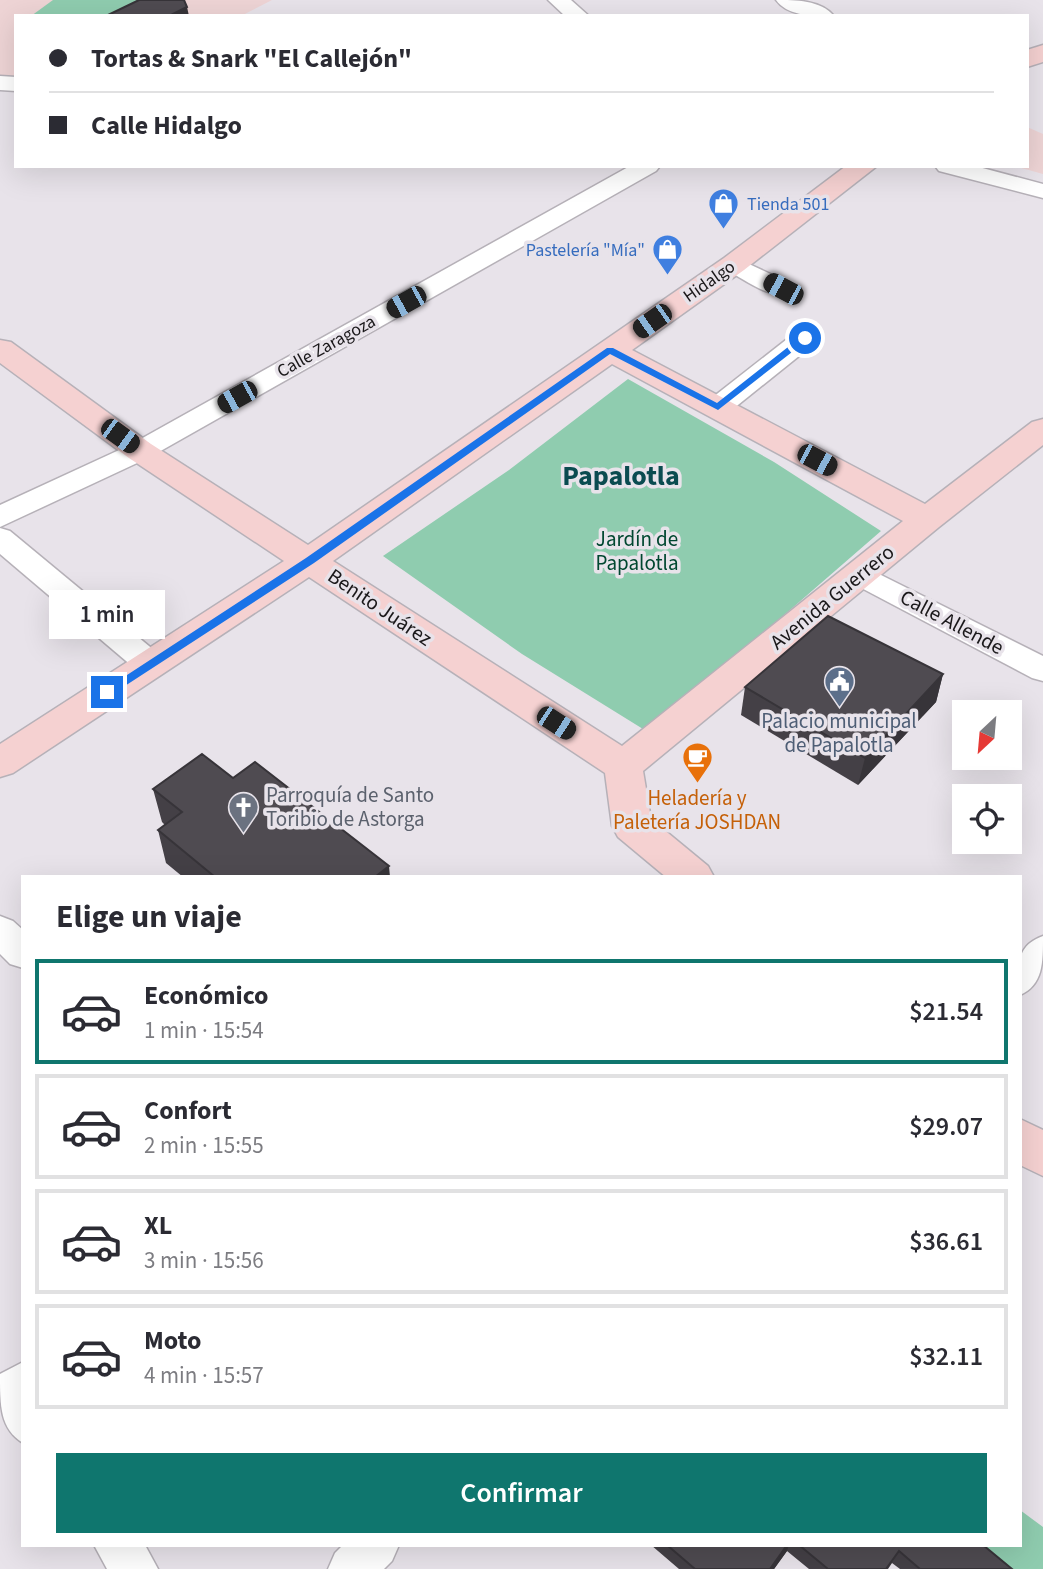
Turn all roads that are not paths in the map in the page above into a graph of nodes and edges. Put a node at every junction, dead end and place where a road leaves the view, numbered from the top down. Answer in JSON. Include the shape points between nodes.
{"nodes":[{"id":1,"x":558,"y":0,"type":"edge"},
{"id":2,"x":786,"y":0,"type":"edge"},
{"id":3,"x":576,"y":14,"type":"edge"},
{"id":4,"x":819,"y":14,"type":"edge"},
{"id":5,"x":644,"y":168,"type":"edge"},
{"id":6,"x":861,"y":168,"type":"edge"},
{"id":7,"x":955,"y":168,"type":"edge"},
{"id":8,"x":1043,"y":191,"type":"edge"},
{"id":9,"x":734,"y":264,"type":"junction"},
{"id":10,"x":783,"y":289,"type":"dead end"},
{"id":11,"x":805,"y":338,"type":"dead end"},
{"id":12,"x":0,"y":349,"type":"edge"},
{"id":13,"x":610,"y":350,"type":"junction"},
{"id":14,"x":718,"y":407,"type":"junction"},
{"id":15,"x":1043,"y":429,"type":"edge"},
{"id":16,"x":140,"y":451,"type":"junction"},
{"id":17,"x":0,"y":517,"type":"edge"},
{"id":18,"x":927,"y":519,"type":"junction"},
{"id":19,"x":0,"y":538,"type":"edge"},
{"id":20,"x":310,"y":560,"type":"junction"},
{"id":21,"x":861,"y":575,"type":"junction"},
{"id":22,"x":150,"y":664,"type":"junction"},
{"id":23,"x":1043,"y":670,"type":"edge"},
{"id":24,"x":0,"y":763,"type":"edge"},
{"id":25,"x":623,"y":766,"type":"junction"},
{"id":26,"x":692,"y":875,"type":"edge"},
{"id":27,"x":0,"y":931,"type":"edge"},
{"id":28,"x":21,"y":951,"type":"edge"},
{"id":29,"x":1043,"y":951,"type":"edge"},
{"id":30,"x":1022,"y":977,"type":"edge"},
{"id":31,"x":1022,"y":1140,"type":"edge"},
{"id":32,"x":1043,"y":1156,"type":"edge"},
{"id":33,"x":118,"y":1547,"type":"edge"},
{"id":34,"x":374,"y":1547,"type":"edge"},
{"id":35,"x":135,"y":1569,"type":"edge"},
{"id":36,"x":351,"y":1569,"type":"edge"}],
"edges":[{"from":1,"to":3,"type":"street"},
{"from":2,"to":4,"type":"street"},
{"from":5,"to":16,"type":"street","name":"Calle Zaragoza"},
{"from":6,"to":9,"type":"main road","name":"Hidalgo"},
{"from":7,"to":8,"type":"street"},
{"from":9,"to":10,"type":"street"},
{"from":9,"to":13,"type":"main road","name":"Hidalgo"},
{"from":11,"to":14,"type":"street"},
{"from":12,"to":16,"type":"main road","name":"Benito Juárez"},
{"from":13,"to":14,"type":"main road"},
{"from":13,"to":20,"type":"main road","name":"Hidalgo"},
{"from":14,"to":18,"type":"main road"},
{"from":15,"to":18,"type":"main road","name":"Avenida Guerrero"},
{"from":16,"to":17,"type":"street","name":"Calle Zaragoza"},
{"from":16,"to":20,"type":"main road","name":"Benito Juárez"},
{"from":18,"to":21,"type":"main road","name":"Avenida Guerrero"},
{"from":19,"to":22,"type":"street"},
{"from":20,"to":22,"type":"main road","name":"Hidalgo"},
{"from":20,"to":25,"type":"main road","name":"Benito Juárez"},
{"from":21,"to":23,"type":"street","name":"Calle Allende"},
{"from":21,"to":25,"type":"main road","name":"Avenida Guerrero"},
{"from":22,"to":24,"type":"main road","name":"Hidalgo"},
{"from":25,"to":26,"type":"main road","via":[[632,826]]},
{"from":27,"to":28,"type":"street"},
{"from":29,"to":30,"type":"street"},
{"from":31,"to":32,"type":"main road"},
{"from":33,"to":35,"type":"street"},
{"from":34,"to":36,"type":"street"}]}
